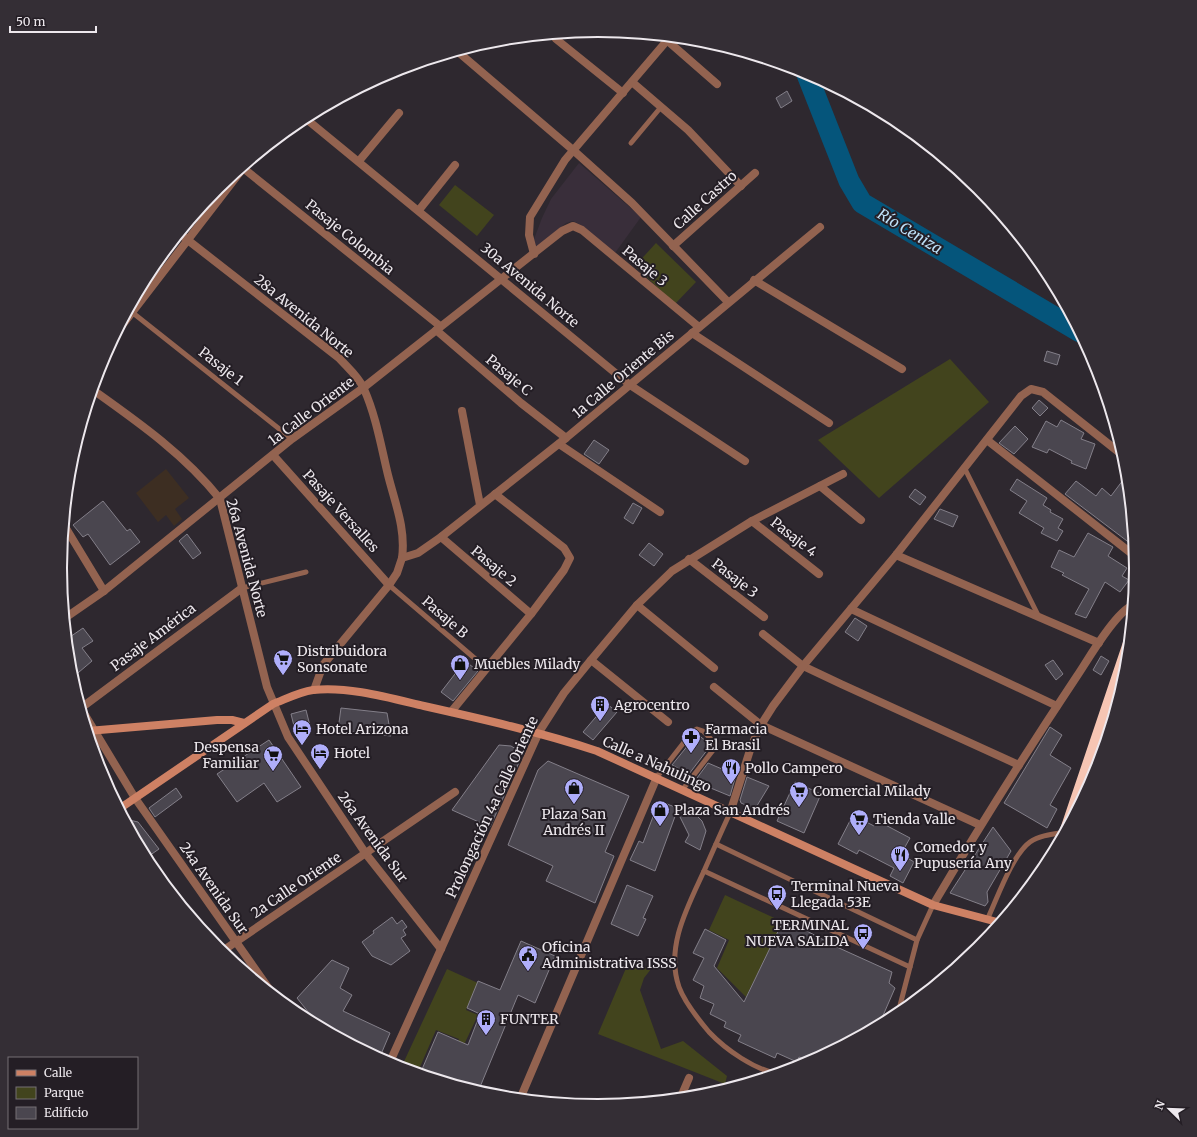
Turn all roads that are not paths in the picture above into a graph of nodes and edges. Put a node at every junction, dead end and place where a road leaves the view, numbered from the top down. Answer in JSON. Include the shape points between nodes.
{"nodes":[{"id":1,"x":556,"y":39,"type":"dead end"},
{"id":2,"x":664,"y":42,"type":"edge"},
{"id":3,"x":672,"y":43,"type":"edge"},
{"id":4,"x":461,"y":55,"type":"edge"},
{"id":5,"x":632,"y":82,"type":"junction"},
{"id":6,"x":717,"y":84,"type":"dead end"},
{"id":7,"x":622,"y":93,"type":"junction"},
{"id":8,"x":661,"y":107,"type":"junction"},
{"id":9,"x":399,"y":113,"type":"dead end"},
{"id":10,"x":310,"y":122,"type":"edge"},
{"id":11,"x":631,"y":143,"type":"dead end"},
{"id":12,"x":573,"y":150,"type":"junction"},
{"id":13,"x":359,"y":161,"type":"junction"},
{"id":14,"x":455,"y":165,"type":"dead end"},
{"id":15,"x":248,"y":169,"type":"edge"},
{"id":16,"x":755,"y":173,"type":"dead end"},
{"id":17,"x":741,"y":186,"type":"junction"},
{"id":18,"x":228,"y":189,"type":"edge"},
{"id":19,"x":419,"y":210,"type":"junction"},
{"id":20,"x":573,"y":226,"type":"joint"},
{"id":21,"x":820,"y":227,"type":"dead end"},
{"id":22,"x":184,"y":237,"type":"edge"},
{"id":23,"x":188,"y":240,"type":"junction"},
{"id":24,"x":673,"y":246,"type":"junction"},
{"id":25,"x":534,"y":254,"type":"junction"},
{"id":26,"x":503,"y":278,"type":"junction"},
{"id":27,"x":754,"y":280,"type":"junction"},
{"id":28,"x":728,"y":302,"type":"junction"},
{"id":29,"x":133,"y":313,"type":"joint"},
{"id":30,"x":699,"y":327,"type":"junction"},
{"id":31,"x":438,"y":328,"type":"junction"},
{"id":32,"x":692,"y":333,"type":"junction"},
{"id":33,"x":902,"y":369,"type":"dead end"},
{"id":34,"x":630,"y":385,"type":"junction"},
{"id":35,"x":363,"y":388,"type":"junction"},
{"id":36,"x":97,"y":393,"type":"edge"},
{"id":37,"x":462,"y":411,"type":"dead end"},
{"id":38,"x":829,"y":423,"type":"dead end"},
{"id":39,"x":566,"y":438,"type":"junction"},
{"id":40,"x":292,"y":439,"type":"junction"},
{"id":41,"x":987,"y":440,"type":"junction"},
{"id":42,"x":559,"y":444,"type":"junction"},
{"id":43,"x":1117,"y":450,"type":"edge"},
{"id":44,"x":273,"y":455,"type":"junction"},
{"id":45,"x":746,"y":461,"type":"dead end"},
{"id":46,"x":964,"y":467,"type":"junction"},
{"id":47,"x":843,"y":474,"type":"dead end"},
{"id":48,"x":820,"y":486,"type":"junction"},
{"id":49,"x":495,"y":494,"type":"junction"},
{"id":50,"x":220,"y":499,"type":"junction"},
{"id":51,"x":480,"y":505,"type":"junction"},
{"id":52,"x":660,"y":512,"type":"dead end"},
{"id":53,"x":861,"y":520,"type":"dead end"},
{"id":54,"x":752,"y":521,"type":"junction"},
{"id":55,"x":68,"y":532,"type":"edge"},
{"id":56,"x":441,"y":537,"type":"junction"},
{"id":57,"x":1130,"y":552,"type":"edge"},
{"id":58,"x":896,"y":555,"type":"junction"},
{"id":59,"x":402,"y":558,"type":"junction"},
{"id":60,"x":689,"y":559,"type":"junction"},
{"id":61,"x":306,"y":572,"type":"dead end"},
{"id":62,"x":819,"y":574,"type":"dead end"},
{"id":63,"x":389,"y":585,"type":"junction"},
{"id":64,"x":242,"y":588,"type":"junction"},
{"id":65,"x":104,"y":591,"type":"junction"},
{"id":66,"x":637,"y":605,"type":"junction"},
{"id":67,"x":851,"y":609,"type":"junction"},
{"id":68,"x":1128,"y":609,"type":"edge"},
{"id":69,"x":531,"y":614,"type":"junction"},
{"id":70,"x":69,"y":615,"type":"edge"},
{"id":71,"x":1040,"y":617,"type":"junction"},
{"id":72,"x":764,"y":618,"type":"dead end"},
{"id":73,"x":763,"y":634,"type":"dead end"},
{"id":74,"x":1099,"y":643,"type":"junction"},
{"id":75,"x":591,"y":660,"type":"junction"},
{"id":76,"x":803,"y":666,"type":"junction"},
{"id":77,"x":486,"y":668,"type":"junction"},
{"id":78,"x":714,"y":668,"type":"dead end"},
{"id":79,"x":1121,"y":668,"type":"edge"},
{"id":80,"x":714,"y":687,"type":"dead end"},
{"id":81,"x":314,"y":690,"type":"junction"},
{"id":82,"x":273,"y":704,"type":"junction"},
{"id":83,"x":85,"y":706,"type":"edge"},
{"id":84,"x":1058,"y":706,"type":"junction"},
{"id":85,"x":451,"y":712,"type":"junction"},
{"id":86,"x":668,"y":722,"type":"dead end"},
{"id":87,"x":244,"y":723,"type":"junction"},
{"id":88,"x":761,"y":725,"type":"junction"},
{"id":89,"x":93,"y":731,"type":"edge"},
{"id":90,"x":539,"y":732,"type":"junction"},
{"id":91,"x":94,"y":735,"type":"edge"},
{"id":92,"x":288,"y":737,"type":"joint"},
{"id":93,"x":1019,"y":765,"type":"junction"},
{"id":94,"x":657,"y":777,"type":"junction"},
{"id":95,"x":683,"y":789,"type":"junction"},
{"id":96,"x":455,"y":792,"type":"dead end"},
{"id":97,"x":135,"y":798,"type":"junction"},
{"id":98,"x":1075,"y":804,"type":"edge"},
{"id":99,"x":123,"y":806,"type":"edge"},
{"id":100,"x":730,"y":812,"type":"junction"},
{"id":101,"x":980,"y":825,"type":"junction"},
{"id":102,"x":1060,"y":832,"type":"edge"},
{"id":103,"x":716,"y":844,"type":"junction"},
{"id":104,"x":366,"y":854,"type":"junction"},
{"id":105,"x":704,"y":871,"type":"junction"},
{"id":106,"x":933,"y":905,"type":"junction"},
{"id":107,"x":987,"y":920,"type":"junction"},
{"id":108,"x":995,"y":922,"type":"edge"},
{"id":109,"x":917,"y":940,"type":"junction"},
{"id":110,"x":235,"y":941,"type":"junction"},
{"id":111,"x":227,"y":948,"type":"edge"},
{"id":112,"x":440,"y":949,"type":"junction"},
{"id":113,"x":910,"y":967,"type":"junction"},
{"id":114,"x":263,"y":980,"type":"edge"},
{"id":115,"x":900,"y":1006,"type":"edge"},
{"id":116,"x":392,"y":1058,"type":"edge"},
{"id":117,"x":770,"y":1071,"type":"edge"},
{"id":118,"x":689,"y":1078,"type":"dead end"},
{"id":119,"x":683,"y":1093,"type":"edge"},
{"id":120,"x":522,"y":1094,"type":"edge"}],
"edges":[{"from":1,"to":7,"type":"street"},
{"from":2,"to":5,"type":"street"},
{"from":3,"to":6,"type":"street"},
{"from":4,"to":12,"type":"street"},
{"from":5,"to":7,"type":"street"},
{"from":5,"to":8,"type":"street"},
{"from":7,"to":12,"type":"street"},
{"from":8,"to":11,"type":"lane"},
{"from":8,"to":17,"type":"street","via":[[688,130]]},
{"from":9,"to":13,"type":"street"},
{"from":10,"to":13,"type":"street","name":"30a Avenida Norte"},
{"from":12,"to":24,"type":"street","via":[[632,203]]},
{"from":12,"to":25,"type":"street","via":[[530,217],[529,235]]},
{"from":13,"to":19,"type":"street","name":"30a Avenida Norte"},
{"from":14,"to":19,"type":"street"},
{"from":15,"to":31,"type":"street","name":"Pasaje Colombia"},
{"from":16,"to":17,"type":"street","name":"Calle Castro"},
{"from":17,"to":24,"type":"street","name":"Calle Castro"},
{"from":18,"to":23,"type":"street"},
{"from":19,"to":26,"type":"street","name":"30a Avenida Norte"},
{"from":20,"to":25,"type":"street","name":"1a Calle Oriente","via":[[562,231]]},
{"from":20,"to":30,"type":"street","name":"Pasaje 3","via":[[582,230]]},
{"from":21,"to":27,"type":"street","name":"1a Calle Oriente Bis"},
{"from":22,"to":23,"type":"street","name":"28a Avenida Norte"},
{"from":23,"to":29,"type":"street"},
{"from":23,"to":35,"type":"street","name":"28a Avenida Norte","via":[[339,358],[353,372]]},
{"from":24,"to":28,"type":"street"},
{"from":25,"to":26,"type":"street","name":"1a Calle Oriente"},
{"from":26,"to":31,"type":"street","name":"1a Calle Oriente"},
{"from":26,"to":34,"type":"street","name":"30a Avenida Norte"},
{"from":27,"to":28,"type":"street","name":"1a Calle Oriente Bis"},
{"from":27,"to":33,"type":"street"},
{"from":28,"to":30,"type":"street","name":"1a Calle Oriente Bis"},
{"from":29,"to":40,"type":"lane","name":"Pasaje 1"},
{"from":30,"to":32,"type":"street","name":"1a Calle Oriente Bis"},
{"from":31,"to":35,"type":"street","name":"1a Calle Oriente"},
{"from":31,"to":39,"type":"street","name":"Pasaje C","via":[[521,403]]},
{"from":32,"to":34,"type":"street","name":"1a Calle Oriente Bis"},
{"from":32,"to":38,"type":"street"},
{"from":34,"to":39,"type":"street","name":"1a Calle Oriente Bis"},
{"from":34,"to":45,"type":"street","name":"30a Avenida Norte"},
{"from":35,"to":40,"type":"street","name":"1a Calle Oriente"},
{"from":35,"to":59,"type":"street","name":"28a Avenida Norte","via":[[372,412],[402,528]]},
{"from":36,"to":50,"type":"street","name":"26a Avenida Norte","via":[[157,436],[207,483]]},
{"from":37,"to":51,"type":"street"},
{"from":39,"to":42,"type":"street","name":"1a Calle Oriente Bis"},
{"from":40,"to":44,"type":"street","name":"1a Calle Oriente"},
{"from":41,"to":43,"type":"street","via":[[1021,396],[1031,389],[1043,392]]},
{"from":41,"to":46,"type":"street"},
{"from":41,"to":57,"type":"street"},
{"from":42,"to":49,"type":"street","name":"1a Calle Oriente Bis"},
{"from":42,"to":52,"type":"street"},
{"from":44,"to":50,"type":"street","name":"1a Calle Oriente"},
{"from":44,"to":63,"type":"street","name":"Pasaje Versalles"},
{"from":46,"to":58,"type":"street"},
{"from":46,"to":71,"type":"lane"},
{"from":47,"to":48,"type":"street","name":"Prolongación 4a Calle Oriente"},
{"from":48,"to":53,"type":"street"},
{"from":48,"to":54,"type":"street","name":"Prolongación 4a Calle Oriente"},
{"from":49,"to":51,"type":"street","name":"1a Calle Oriente Bis"},
{"from":49,"to":69,"type":"street","via":[[564,548],[570,558]]},
{"from":50,"to":64,"type":"street","name":"26a Avenida Norte"},
{"from":50,"to":65,"type":"street","name":"1a Calle Oriente"},
{"from":51,"to":56,"type":"street","name":"1a Calle Oriente Bis"},
{"from":54,"to":60,"type":"street","name":"Prolongación 4a Calle Oriente"},
{"from":54,"to":62,"type":"street","name":"Pasaje 4"},
{"from":55,"to":65,"type":"street"},
{"from":56,"to":59,"type":"street","name":"1a Calle Oriente Bis","via":[[418,553]]},
{"from":56,"to":69,"type":"street","name":"Pasaje 2"},
{"from":58,"to":67,"type":"street"},
{"from":58,"to":71,"type":"street"},
{"from":59,"to":63,"type":"street","name":"28a Avenida Norte"},
{"from":60,"to":66,"type":"street","name":"Prolongación 4a Calle Oriente","via":[[656,585]]},
{"from":60,"to":72,"type":"street","name":"Pasaje 3"},
{"from":61,"to":64,"type":"lane"},
{"from":63,"to":77,"type":"lane","name":"Pasaje B"},
{"from":63,"to":81,"type":"street","name":"28a Avenida Norte","via":[[323,665]]},
{"from":64,"to":82,"type":"street","name":"26a Avenida Norte"},
{"from":64,"to":83,"type":"street","name":"Pasaje América"},
{"from":65,"to":70,"type":"street","name":"1a Calle Oriente"},
{"from":66,"to":75,"type":"street","name":"Prolongación 4a Calle Oriente"},
{"from":66,"to":78,"type":"street"},
{"from":67,"to":76,"type":"street"},
{"from":67,"to":84,"type":"street"},
{"from":68,"to":74,"type":"street","via":[[1117,619]]},
{"from":69,"to":77,"type":"street"},
{"from":71,"to":74,"type":"street"},
{"from":73,"to":76,"type":"street"},
{"from":74,"to":84,"type":"street"},
{"from":75,"to":86,"type":"street"},
{"from":75,"to":90,"type":"street","name":"Prolongación 4a Calle Oriente","via":[[564,692]]},
{"from":76,"to":88,"type":"street"},
{"from":76,"to":93,"type":"street"},
{"from":77,"to":85,"type":"street"},
{"from":79,"to":98,"type":"highway"},
{"from":80,"to":88,"type":"street"},
{"from":81,"to":82,"type":"street","name":"Calle a Nahulingo"},
{"from":81,"to":85,"type":"street","name":"Calle a Nahulingo","via":[[380,696]]},
{"from":82,"to":87,"type":"street","name":"Calle a Nahulingo"},
{"from":82,"to":92,"type":"street","name":"26a Avenida Norte"},
{"from":84,"to":93,"type":"street"},
{"from":85,"to":90,"type":"street","name":"Calle a Nahulingo"},
{"from":87,"to":89,"type":"street","via":[[217,720]]},
{"from":87,"to":97,"type":"street","name":"Calle a Nahulingo"},
{"from":88,"to":100,"type":"street"},
{"from":88,"to":101,"type":"street"},
{"from":90,"to":94,"type":"street","name":"Calle a Nahulingo","via":[[597,751]]},
{"from":90,"to":112,"type":"street","name":"Prolongación 4a Calle Oriente"},
{"from":91,"to":97,"type":"street","name":"24a Avenida Sur"},
{"from":92,"to":104,"type":"street","name":"26a Avenida Sur"},
{"from":93,"to":101,"type":"street"},
{"from":94,"to":95,"type":"street","name":"Calle a Nahulingo"},
{"from":94,"to":95,"type":"lane","via":[[692,732],[697,729],[703,731],[716,744]]},
{"from":94,"to":120,"type":"street"},
{"from":95,"to":100,"type":"street","name":"Calle a Nahulingo"},
{"from":96,"to":104,"type":"street","name":"2a Calle Oriente"},
{"from":97,"to":99,"type":"street","name":"Calle a Nahulingo"},
{"from":97,"to":110,"type":"street","name":"24a Avenida Sur"},
{"from":100,"to":103,"type":"lane"},
{"from":100,"to":106,"type":"street","name":"Calle a Nahulingo"},
{"from":101,"to":106,"type":"street"},
{"from":102,"to":107,"type":"lane","via":[[1041,836],[1022,849]]},
{"from":103,"to":105,"type":"lane"},
{"from":103,"to":109,"type":"lane"},
{"from":104,"to":110,"type":"street","name":"2a Calle Oriente"},
{"from":104,"to":112,"type":"street","name":"26a Avenida Sur"},
{"from":105,"to":113,"type":"lane"},
{"from":105,"to":117,"type":"lane","via":[[679,927],[674,953],[679,987],[690,1007],[716,1039],[754,1064]]},
{"from":106,"to":107,"type":"street","name":"Calle a Nahulingo"},
{"from":106,"to":109,"type":"lane"},
{"from":107,"to":108,"type":"street","name":"Calle a Nahulingo"},
{"from":109,"to":113,"type":"lane"},
{"from":110,"to":111,"type":"street","name":"2a Calle Oriente"},
{"from":110,"to":114,"type":"street","name":"24a Avenida Sur"},
{"from":112,"to":116,"type":"street","name":"Prolongación 4a Calle Oriente"},
{"from":113,"to":115,"type":"lane"},
{"from":118,"to":119,"type":"street"}]}
